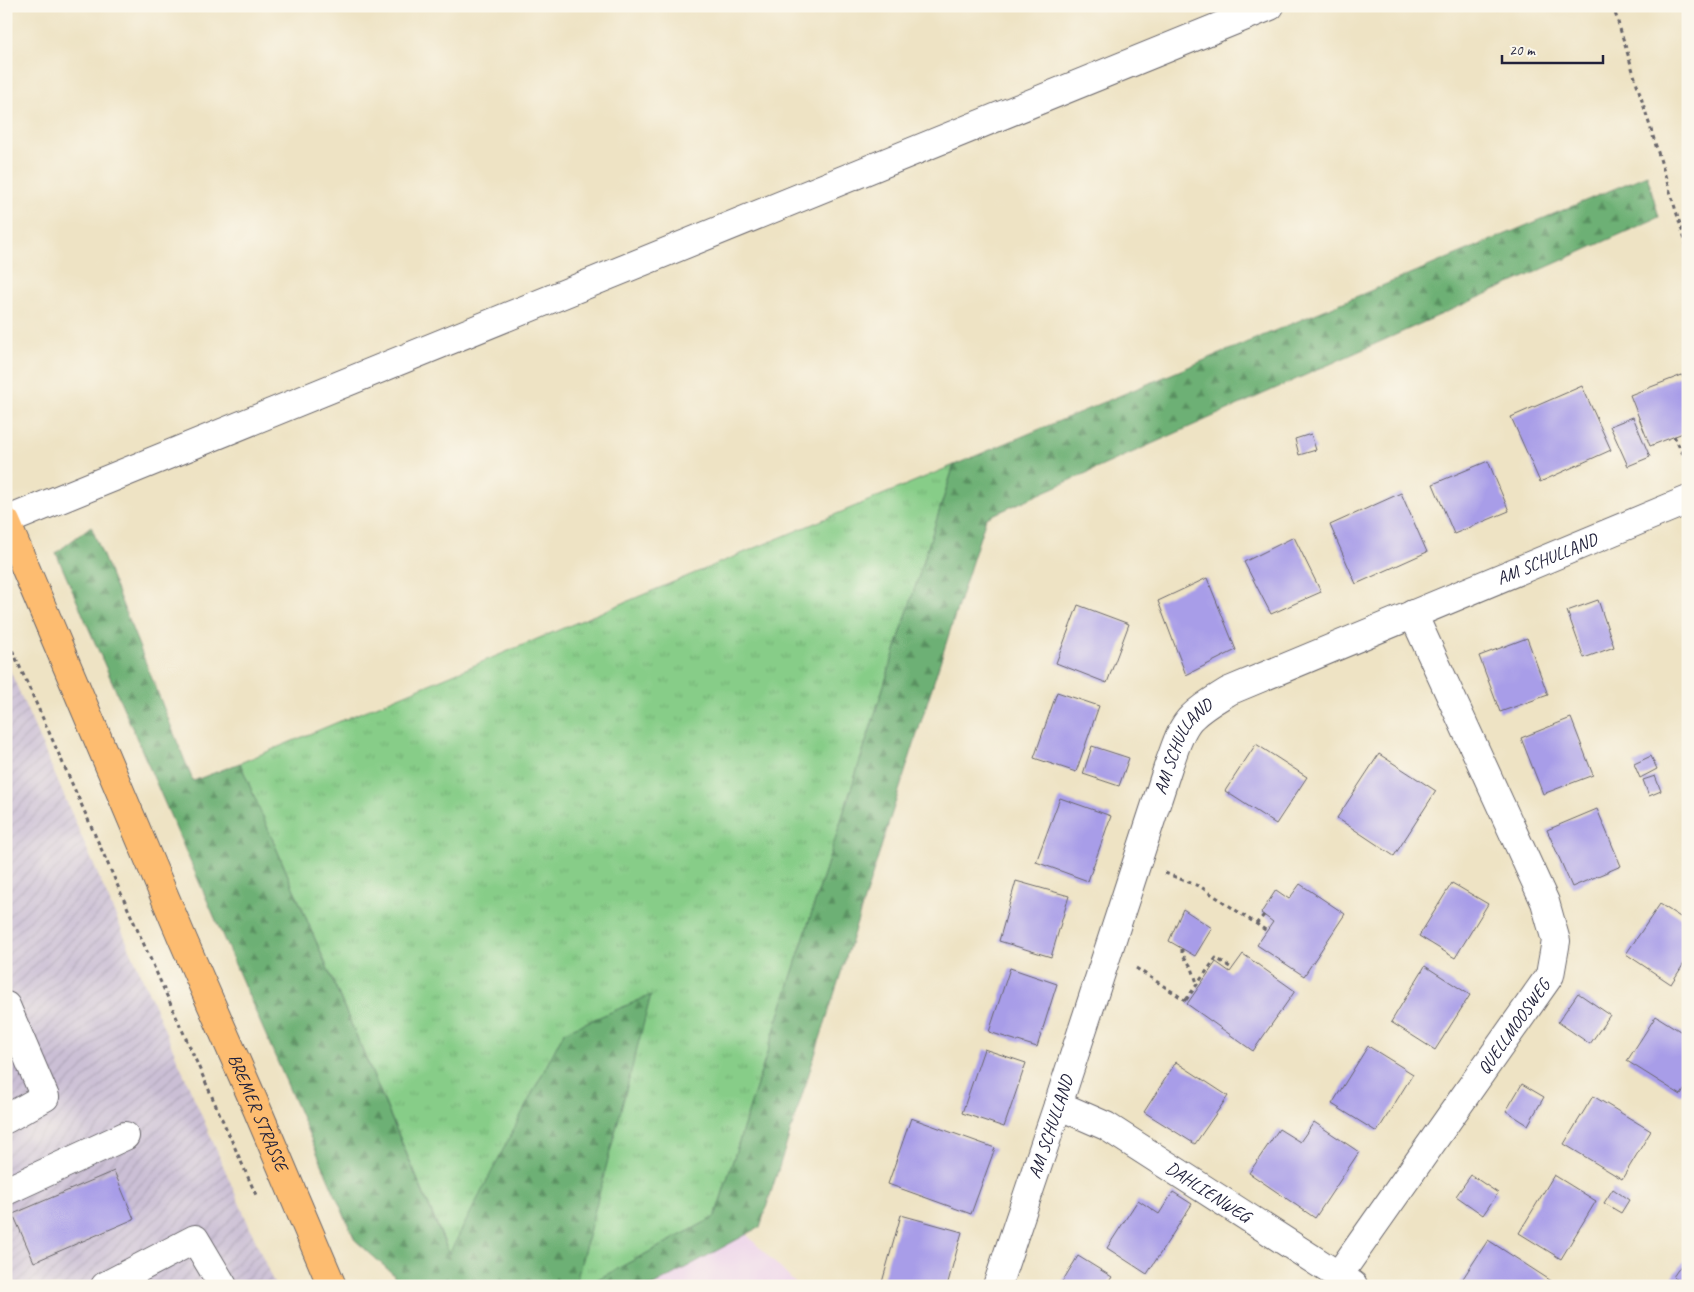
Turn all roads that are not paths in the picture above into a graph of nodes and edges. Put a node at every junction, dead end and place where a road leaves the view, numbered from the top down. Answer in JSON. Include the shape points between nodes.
{"nodes":[{"id":1,"x":1270,"y":6,"type":"edge"},
{"id":2,"x":1688,"y":500,"type":"edge"},
{"id":3,"x":6,"y":522,"type":"edge"},
{"id":4,"x":1412,"y":614,"type":"junction"},
{"id":5,"x":6,"y":1006,"type":"edge"},
{"id":6,"x":1058,"y":1105,"type":"junction"},
{"id":7,"x":6,"y":1119,"type":"edge"},
{"id":8,"x":124,"y":1136,"type":"dead end"},
{"id":9,"x":6,"y":1191,"type":"edge"},
{"id":10,"x":1345,"y":1281,"type":"edge"},
{"id":11,"x":105,"y":1286,"type":"edge"},
{"id":12,"x":223,"y":1286,"type":"edge"},
{"id":13,"x":332,"y":1286,"type":"edge"},
{"id":14,"x":996,"y":1286,"type":"edge"}],
"edges":[{"from":1,"to":3,"type":"street"},
{"from":2,"to":4,"type":"street","name":"AM SCHULLAND"},
{"from":3,"to":13,"type":"main road","name":"BREMER STRASSE"},
{"from":4,"to":6,"type":"street","name":"AM SCHULLAND","via":[[1229,691],[1190,718],[1169,764]]},
{"from":4,"to":10,"type":"street","name":"QUELLMOOSWEG","via":[[1545,902],[1556,941],[1550,975]]},
{"from":5,"to":7,"type":"street","via":[[45,1097]]},
{"from":6,"to":10,"type":"street","name":"DAHLIENWEG","via":[[1106,1126]]},
{"from":6,"to":14,"type":"street","name":"AM SCHULLAND"},
{"from":8,"to":9,"type":"street"},
{"from":11,"to":12,"type":"street","via":[[196,1239]]}]}
